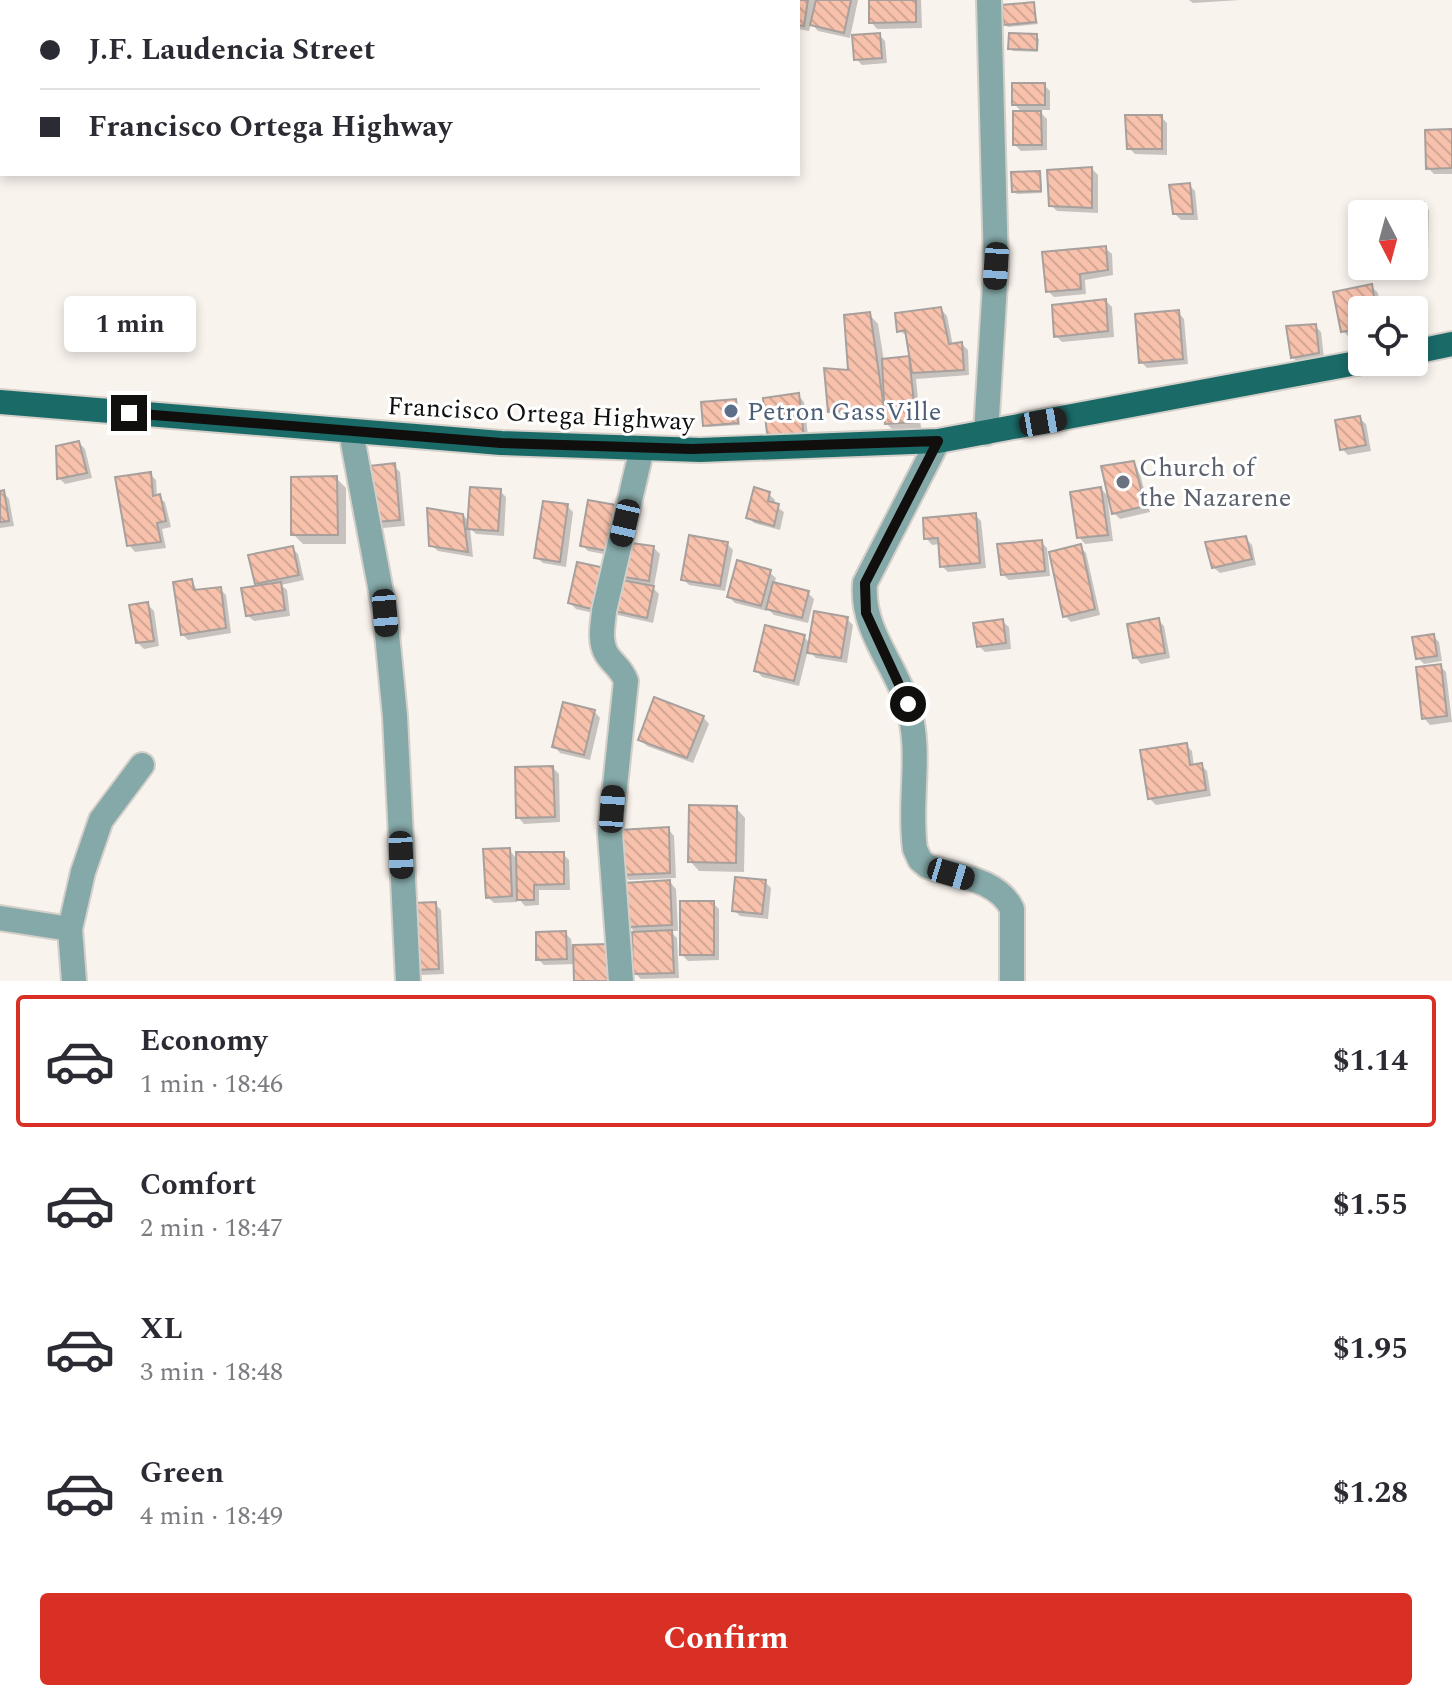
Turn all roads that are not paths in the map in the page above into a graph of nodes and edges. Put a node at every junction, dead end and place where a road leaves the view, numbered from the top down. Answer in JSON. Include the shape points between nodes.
{"nodes":[{"id":1,"x":989,"y":0,"type":"edge"},
{"id":2,"x":1452,"y":344,"type":"edge"},
{"id":3,"x":1428,"y":349,"type":"edge"},
{"id":4,"x":1348,"y":365,"type":"edge"},
{"id":5,"x":0,"y":402,"type":"edge"},
{"id":6,"x":351,"y":432,"type":"junction"},
{"id":7,"x":986,"y":433,"type":"junction"},
{"id":8,"x":938,"y":441,"type":"junction"},
{"id":9,"x":642,"y":448,"type":"junction"},
{"id":10,"x":142,"y":765,"type":"dead end"},
{"id":11,"x":0,"y":918,"type":"edge"},
{"id":12,"x":70,"y":929,"type":"junction"},
{"id":13,"x":74,"y":981,"type":"edge"},
{"id":14,"x":408,"y":981,"type":"edge"},
{"id":15,"x":621,"y":981,"type":"edge"},
{"id":16,"x":1012,"y":981,"type":"edge"}],
"edges":[{"from":1,"to":7,"type":"street","via":[[996,266]]},
{"from":2,"to":3,"type":"main road"},
{"from":4,"to":7,"type":"main road","name":"Francisco Ortega Highway"},
{"from":5,"to":6,"type":"main road","name":"Francisco Ortega Highway"},
{"from":6,"to":9,"type":"main road","name":"Francisco Ortega Highway"},
{"from":6,"to":14,"type":"street","via":[[385,613]]},
{"from":7,"to":8,"type":"main road","name":"Francisco Ortega Highway"},
{"from":8,"to":9,"type":"main road","name":"Francisco Ortega Highway"},
{"from":8,"to":16,"type":"street","via":[[865,583],[863,599],[908,704],[915,760],[915,849],[927,866],[999,889],[1008,899]]},
{"from":9,"to":15,"type":"street","via":[[601,633],[606,654],[626,681],[610,834]]},
{"from":10,"to":12,"type":"street","via":[[101,820]]},
{"from":11,"to":12,"type":"street"},
{"from":12,"to":13,"type":"street"}]}
